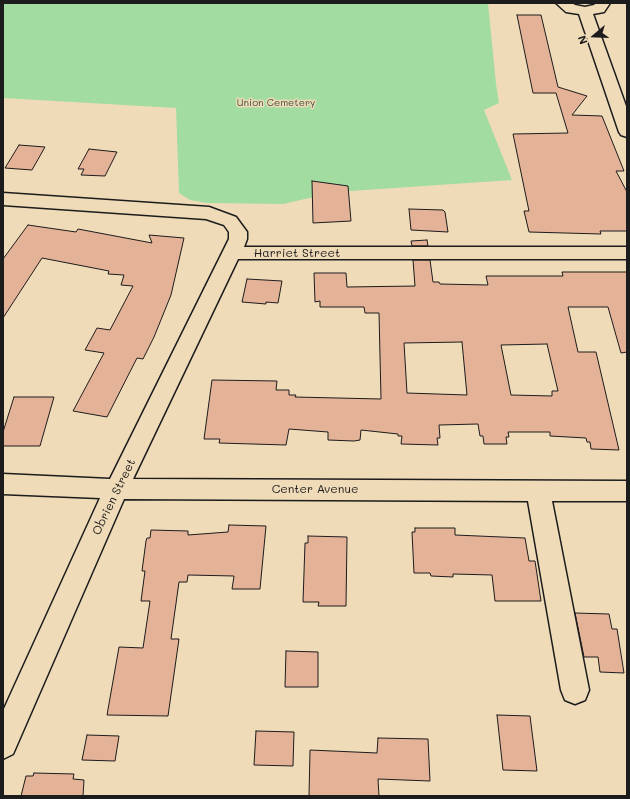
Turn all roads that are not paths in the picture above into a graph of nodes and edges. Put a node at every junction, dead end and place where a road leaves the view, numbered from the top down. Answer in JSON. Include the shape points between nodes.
{"nodes":[{"id":1,"x":563,"y":3,"type":"edge"},
{"id":2,"x":603,"y":3,"type":"edge"},
{"id":3,"x":585,"y":11,"type":"junction"},
{"id":4,"x":621,"y":103,"type":"edge"},
{"id":5,"x":627,"y":132,"type":"edge"},
{"id":6,"x":3,"y":199,"type":"edge"},
{"id":7,"x":627,"y":253,"type":"edge"},
{"id":8,"x":233,"y":254,"type":"junction"},
{"id":9,"x":3,"y":484,"type":"edge"},
{"id":10,"x":117,"y":489,"type":"junction"},
{"id":11,"x":538,"y":490,"type":"junction"},
{"id":12,"x":627,"y":491,"type":"edge"},
{"id":13,"x":575,"y":690,"type":"dead end"},
{"id":14,"x":3,"y":744,"type":"edge"}],
"edges":[{"from":1,"to":3,"type":"street","via":[[571,9]]},
{"from":2,"to":3,"type":"street","via":[[599,9]]},
{"from":3,"to":4,"type":"street"},
{"from":4,"to":5,"type":"street"},
{"from":6,"to":8,"type":"street","name":"Harriet Street","via":[[217,214],[230,220],[238,232]]},
{"from":7,"to":8,"type":"street","name":"Harriet Street"},
{"from":8,"to":10,"type":"street","name":"Obrien Street"},
{"from":9,"to":10,"type":"street","name":"Center Avenue"},
{"from":10,"to":11,"type":"street","name":"Center Avenue"},
{"from":10,"to":14,"type":"street","name":"Obrien Street"},
{"from":11,"to":12,"type":"street","name":"Center Avenue"},
{"from":11,"to":13,"type":"street"}]}
